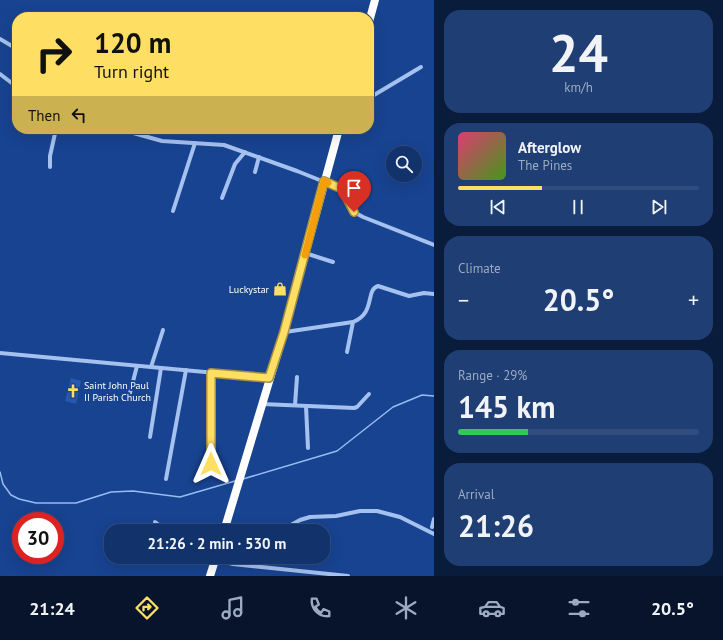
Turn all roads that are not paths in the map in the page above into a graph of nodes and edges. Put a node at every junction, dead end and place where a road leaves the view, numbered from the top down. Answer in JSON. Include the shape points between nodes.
{"nodes":[{"id":1,"x":376,"y":1,"type":"edge"},
{"id":2,"x":372,"y":12,"type":"edge"},
{"id":3,"x":0,"y":39,"type":"edge"},
{"id":4,"x":12,"y":46,"type":"edge"},
{"id":5,"x":421,"y":67,"type":"dead end"},
{"id":6,"x":0,"y":74,"type":"edge"},
{"id":7,"x":12,"y":83,"type":"edge"},
{"id":8,"x":374,"y":95,"type":"edge"},
{"id":9,"x":55,"y":134,"type":"edge"},
{"id":10,"x":137,"y":134,"type":"edge"},
{"id":11,"x":338,"y":134,"type":"edge"},
{"id":12,"x":195,"y":143,"type":"junction"},
{"id":13,"x":245,"y":152,"type":"junction"},
{"id":14,"x":259,"y":157,"type":"junction"},
{"id":15,"x":50,"y":167,"type":"dead end"},
{"id":16,"x":254,"y":172,"type":"dead end"},
{"id":17,"x":324,"y":181,"type":"junction"},
{"id":18,"x":222,"y":198,"type":"dead end"},
{"id":19,"x":173,"y":211,"type":"dead end"},
{"id":20,"x":434,"y":245,"type":"edge"},
{"id":21,"x":305,"y":253,"type":"junction"},
{"id":22,"x":333,"y":262,"type":"dead end"},
{"id":23,"x":434,"y":294,"type":"edge"},
{"id":24,"x":353,"y":322,"type":"junction"},
{"id":25,"x":163,"y":330,"type":"dead end"},
{"id":26,"x":284,"y":332,"type":"junction"},
{"id":27,"x":347,"y":352,"type":"dead end"},
{"id":28,"x":0,"y":353,"type":"edge"},
{"id":29,"x":137,"y":366,"type":"junction"},
{"id":30,"x":151,"y":367,"type":"junction"},
{"id":31,"x":161,"y":368,"type":"junction"},
{"id":32,"x":186,"y":370,"type":"junction"},
{"id":33,"x":211,"y":373,"type":"junction"},
{"id":34,"x":297,"y":377,"type":"dead end"},
{"id":35,"x":269,"y":378,"type":"junction"},
{"id":36,"x":130,"y":393,"type":"dead end"},
{"id":37,"x":369,"y":394,"type":"dead end"},
{"id":38,"x":262,"y":404,"type":"junction"},
{"id":39,"x":294,"y":405,"type":"junction"},
{"id":40,"x":306,"y":406,"type":"junction"},
{"id":41,"x":150,"y":437,"type":"dead end"},
{"id":42,"x":308,"y":448,"type":"dead end"},
{"id":43,"x":211,"y":464,"type":"dead end"},
{"id":44,"x":166,"y":479,"type":"dead end"},
{"id":45,"x":434,"y":519,"type":"edge"},
{"id":46,"x":155,"y":522,"type":"dead end"},
{"id":47,"x":158,"y":524,"type":"edge"},
{"id":48,"x":226,"y":524,"type":"edge"},
{"id":49,"x":293,"y":524,"type":"edge"},
{"id":50,"x":432,"y":531,"type":"edge"},
{"id":51,"x":212,"y":564,"type":"edge"},
{"id":52,"x":233,"y":564,"type":"edge"},
{"id":53,"x":210,"y":576,"type":"edge"},
{"id":54,"x":348,"y":576,"type":"edge"}],
"edges":[{"from":1,"to":2,"type":"highway"},
{"from":3,"to":4,"type":"street"},
{"from":5,"to":8,"type":"street"},
{"from":6,"to":7,"type":"street"},
{"from":9,"to":15,"type":"street"},
{"from":10,"to":12,"type":"street","via":[[162,141]]},
{"from":11,"to":17,"type":"highway"},
{"from":12,"to":13,"type":"street","via":[[224,145]]},
{"from":12,"to":19,"type":"street"},
{"from":13,"to":14,"type":"street"},
{"from":13,"to":18,"type":"street","via":[[235,164]]},
{"from":14,"to":16,"type":"street"},
{"from":14,"to":17,"type":"street"},
{"from":17,"to":20,"type":"street","via":[[342,189],[354,212]]},
{"from":17,"to":21,"type":"highway"},
{"from":21,"to":22,"type":"street"},
{"from":21,"to":26,"type":"highway"},
{"from":23,"to":24,"type":"street","via":[[409,296],[378,286],[372,291],[366,312]]},
{"from":24,"to":26,"type":"street"},
{"from":24,"to":27,"type":"street"},
{"from":25,"to":30,"type":"street"},
{"from":26,"to":35,"type":"highway"},
{"from":28,"to":29,"type":"street"},
{"from":29,"to":30,"type":"street"},
{"from":29,"to":36,"type":"street"},
{"from":30,"to":31,"type":"street"},
{"from":31,"to":32,"type":"street"},
{"from":31,"to":41,"type":"street"},
{"from":32,"to":33,"type":"street"},
{"from":32,"to":44,"type":"street"},
{"from":33,"to":35,"type":"street"},
{"from":33,"to":43,"type":"street"},
{"from":34,"to":39,"type":"street"},
{"from":35,"to":38,"type":"highway"},
{"from":37,"to":40,"type":"street","via":[[354,408]]},
{"from":38,"to":39,"type":"street"},
{"from":38,"to":48,"type":"highway"},
{"from":39,"to":40,"type":"street"},
{"from":40,"to":42,"type":"street"},
{"from":45,"to":50,"type":"street"},
{"from":46,"to":47,"type":"street"},
{"from":49,"to":50,"type":"street","via":[[310,517],[377,511],[400,517]]},
{"from":51,"to":53,"type":"highway"},
{"from":52,"to":54,"type":"street"}]}
